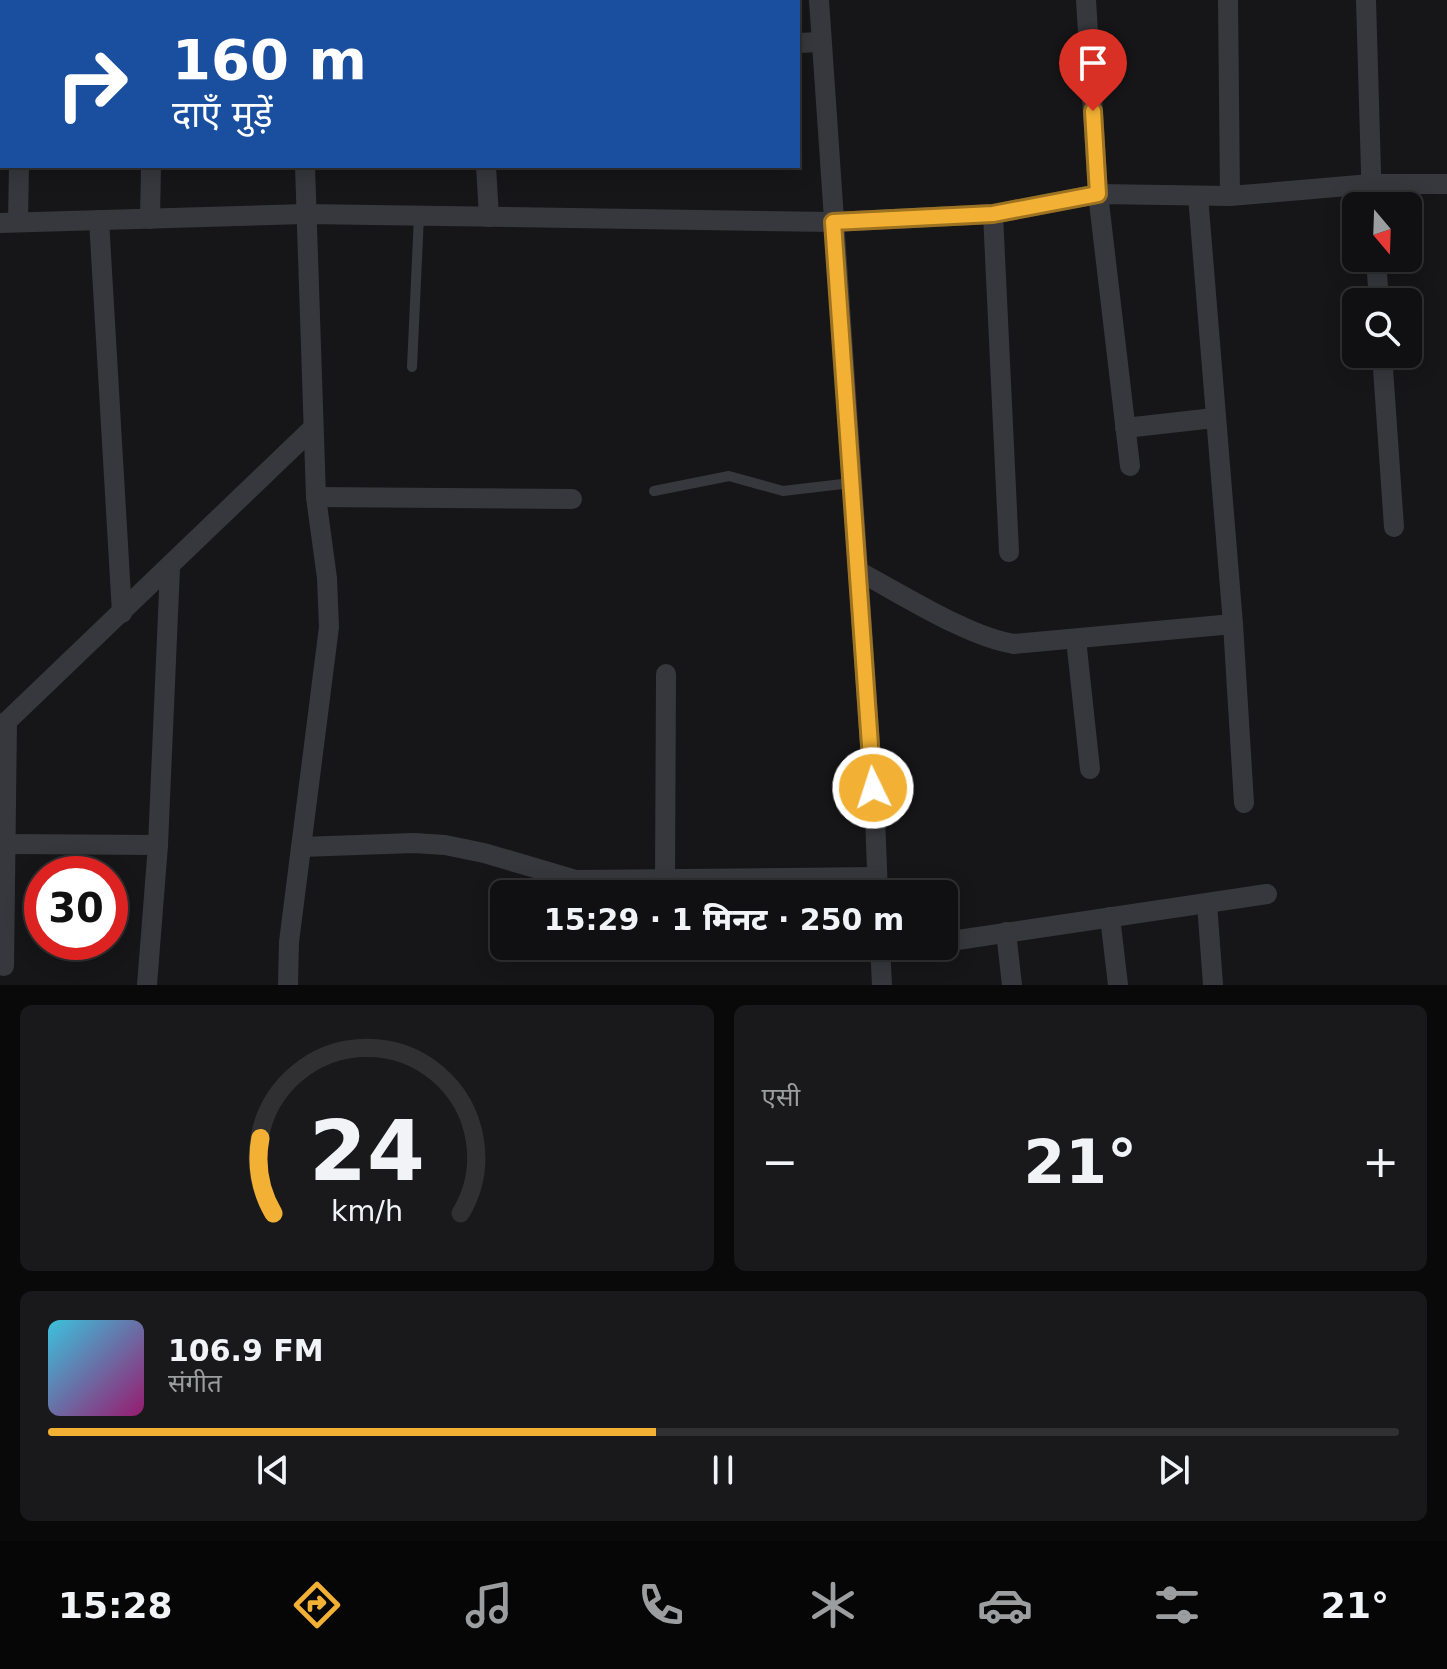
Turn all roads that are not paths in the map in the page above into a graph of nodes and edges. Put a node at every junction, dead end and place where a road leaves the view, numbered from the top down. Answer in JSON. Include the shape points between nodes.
{"nodes":[{"id":1,"x":819,"y":0,"type":"edge"},
{"id":2,"x":1086,"y":0,"type":"edge"},
{"id":3,"x":1228,"y":0,"type":"edge"},
{"id":4,"x":1366,"y":0,"type":"edge"},
{"id":5,"x":821,"y":42,"type":"junction"},
{"id":6,"x":800,"y":43,"type":"edge"},
{"id":7,"x":19,"y":168,"type":"edge"},
{"id":8,"x":151,"y":168,"type":"edge"},
{"id":9,"x":305,"y":168,"type":"edge"},
{"id":10,"x":486,"y":168,"type":"edge"},
{"id":11,"x":1371,"y":184,"type":"junction"},
{"id":12,"x":1447,"y":184,"type":"edge"},
{"id":13,"x":1371,"y":192,"type":"edge"},
{"id":14,"x":1098,"y":194,"type":"junction"},
{"id":15,"x":1198,"y":196,"type":"junction"},
{"id":16,"x":1230,"y":196,"type":"junction"},
{"id":17,"x":305,"y":214,"type":"junction"},
{"id":18,"x":993,"y":214,"type":"junction"},
{"id":19,"x":419,"y":216,"type":"junction"},
{"id":20,"x":489,"y":217,"type":"junction"},
{"id":21,"x":150,"y":219,"type":"junction"},
{"id":22,"x":99,"y":220,"type":"junction"},
{"id":23,"x":9,"y":222,"type":"edge"},
{"id":24,"x":833,"y":222,"type":"junction"},
{"id":25,"x":412,"y":367,"type":"dead end"},
{"id":26,"x":1383,"y":368,"type":"edge"},
{"id":27,"x":1214,"y":418,"type":"junction"},
{"id":28,"x":313,"y":428,"type":"junction"},
{"id":29,"x":1125,"y":428,"type":"junction"},
{"id":30,"x":1130,"y":466,"type":"dead end"},
{"id":31,"x":851,"y":483,"type":"junction"},
{"id":32,"x":654,"y":491,"type":"dead end"},
{"id":33,"x":316,"y":497,"type":"junction"},
{"id":34,"x":572,"y":499,"type":"dead end"},
{"id":35,"x":1394,"y":527,"type":"dead end"},
{"id":36,"x":1009,"y":552,"type":"dead end"},
{"id":37,"x":170,"y":568,"type":"junction"},
{"id":38,"x":858,"y":571,"type":"junction"},
{"id":39,"x":122,"y":613,"type":"junction"},
{"id":40,"x":1233,"y":624,"type":"junction"},
{"id":41,"x":1076,"y":639,"type":"junction"},
{"id":42,"x":666,"y":674,"type":"dead end"},
{"id":43,"x":4,"y":725,"type":"edge"},
{"id":44,"x":1090,"y":769,"type":"dead end"},
{"id":45,"x":1244,"y":803,"type":"dead end"},
{"id":46,"x":6,"y":844,"type":"junction"},
{"id":47,"x":158,"y":845,"type":"junction"},
{"id":48,"x":301,"y":847,"type":"junction"},
{"id":49,"x":576,"y":880,"type":"edge"},
{"id":50,"x":665,"y":880,"type":"edge"},
{"id":51,"x":878,"y":880,"type":"edge"},
{"id":52,"x":1267,"y":894,"type":"dead end"},
{"id":53,"x":1207,"y":903,"type":"junction"},
{"id":54,"x":1110,"y":917,"type":"junction"},
{"id":55,"x":1006,"y":932,"type":"junction"},
{"id":56,"x":958,"y":940,"type":"edge"},
{"id":57,"x":881,"y":960,"type":"edge"},
{"id":58,"x":4,"y":966,"type":"dead end"},
{"id":59,"x":147,"y":985,"type":"edge"},
{"id":60,"x":288,"y":985,"type":"edge"},
{"id":61,"x":882,"y":985,"type":"edge"},
{"id":62,"x":1012,"y":985,"type":"edge"},
{"id":63,"x":1118,"y":985,"type":"edge"},
{"id":64,"x":1213,"y":985,"type":"edge"}],
"edges":[{"from":1,"to":5,"type":"street"},
{"from":2,"to":14,"type":"street"},
{"from":3,"to":16,"type":"street"},
{"from":4,"to":11,"type":"street"},
{"from":5,"to":6,"type":"street"},
{"from":5,"to":24,"type":"street"},
{"from":7,"to":23,"type":"street"},
{"from":8,"to":21,"type":"street"},
{"from":9,"to":17,"type":"street"},
{"from":10,"to":20,"type":"street"},
{"from":11,"to":12,"type":"street"},
{"from":11,"to":13,"type":"street"},
{"from":11,"to":16,"type":"street"},
{"from":14,"to":15,"type":"street"},
{"from":14,"to":18,"type":"street"},
{"from":14,"to":29,"type":"street"},
{"from":15,"to":16,"type":"street"},
{"from":15,"to":27,"type":"street"},
{"from":17,"to":19,"type":"street"},
{"from":17,"to":21,"type":"street"},
{"from":17,"to":28,"type":"street"},
{"from":18,"to":24,"type":"street"},
{"from":18,"to":36,"type":"street"},
{"from":19,"to":20,"type":"street"},
{"from":19,"to":25,"type":"lane"},
{"from":20,"to":24,"type":"street"},
{"from":21,"to":22,"type":"street"},
{"from":22,"to":23,"type":"street"},
{"from":22,"to":39,"type":"street"},
{"from":24,"to":31,"type":"street"},
{"from":26,"to":35,"type":"street"},
{"from":27,"to":29,"type":"street"},
{"from":27,"to":40,"type":"street"},
{"from":28,"to":33,"type":"street"},
{"from":28,"to":37,"type":"street"},
{"from":29,"to":30,"type":"street"},
{"from":31,"to":32,"type":"lane","via":[[783,491],[729,476]]},
{"from":31,"to":38,"type":"street"},
{"from":33,"to":34,"type":"street"},
{"from":33,"to":48,"type":"street","via":[[329,627]]},
{"from":37,"to":39,"type":"street"},
{"from":37,"to":47,"type":"street"},
{"from":38,"to":41,"type":"street","via":[[996,641]]},
{"from":38,"to":51,"type":"street"},
{"from":39,"to":43,"type":"street"},
{"from":40,"to":41,"type":"street"},
{"from":40,"to":45,"type":"street"},
{"from":41,"to":44,"type":"street"},
{"from":42,"to":50,"type":"street"},
{"from":43,"to":46,"type":"street"},
{"from":46,"to":47,"type":"street"},
{"from":46,"to":58,"type":"street"},
{"from":47,"to":59,"type":"street"},
{"from":48,"to":49,"type":"street","via":[[445,845]]},
{"from":48,"to":60,"type":"street"},
{"from":52,"to":53,"type":"street"},
{"from":53,"to":54,"type":"street"},
{"from":53,"to":64,"type":"street"},
{"from":54,"to":55,"type":"street"},
{"from":54,"to":63,"type":"street"},
{"from":55,"to":56,"type":"street"},
{"from":55,"to":62,"type":"street"},
{"from":57,"to":61,"type":"street"}]}
